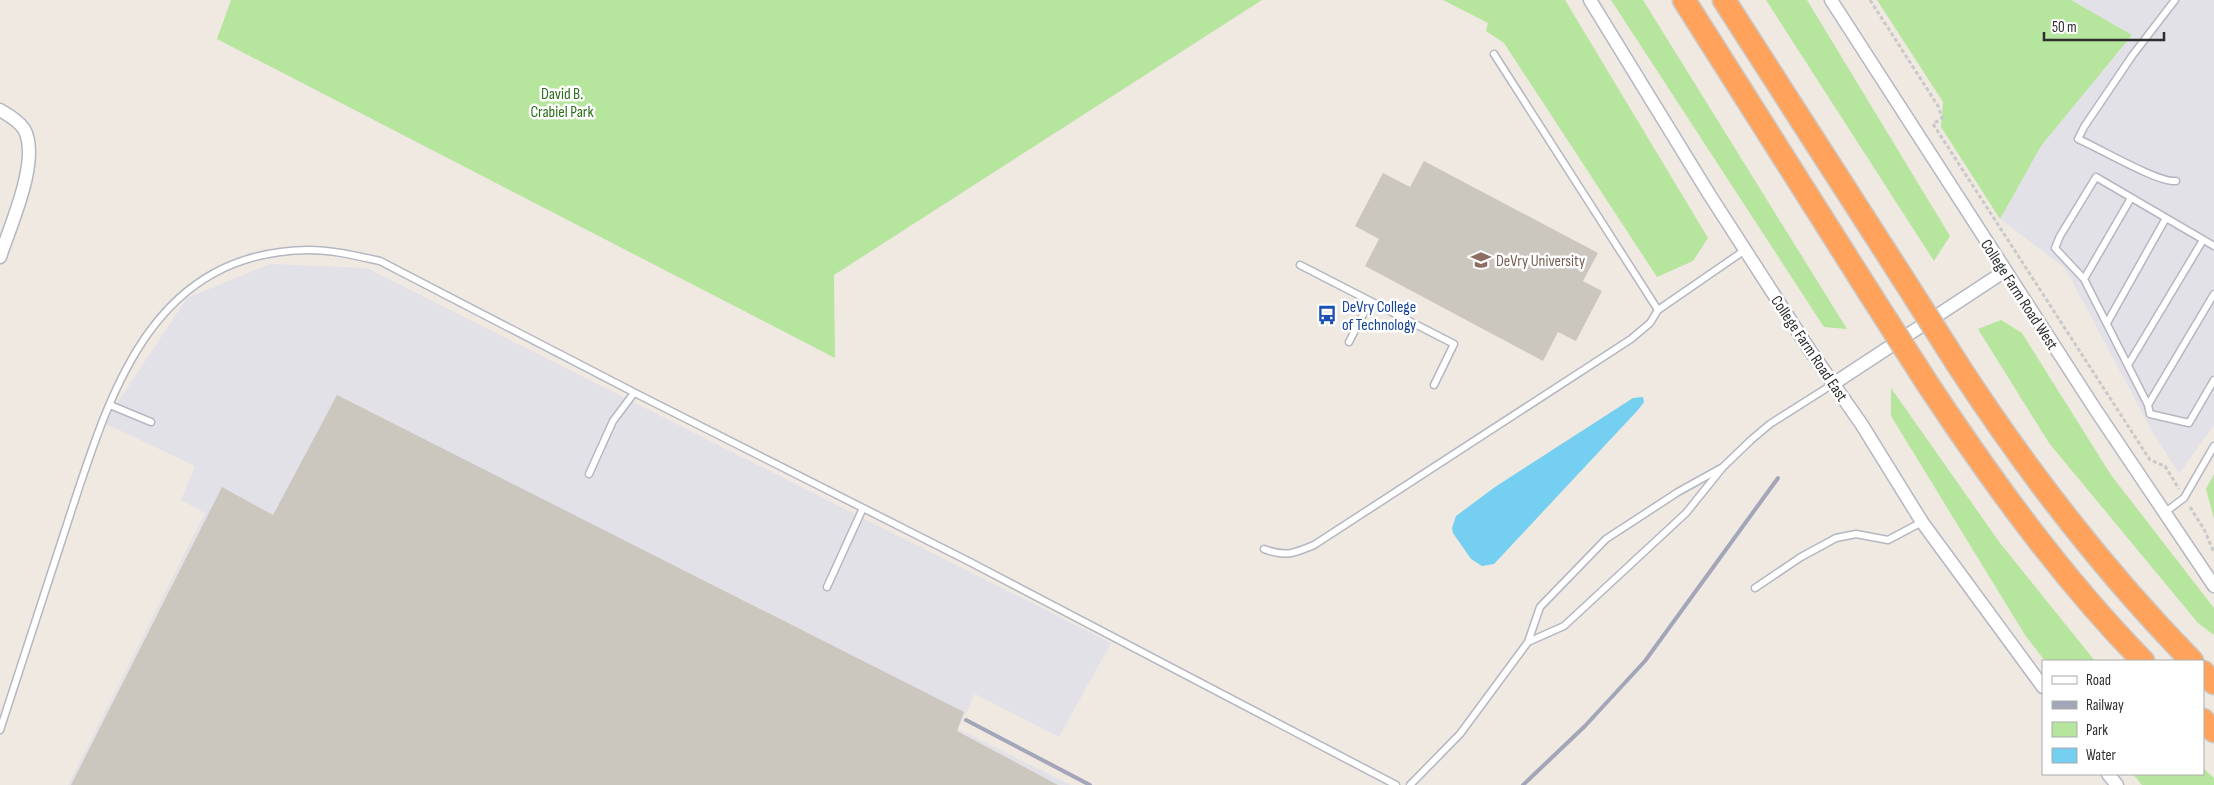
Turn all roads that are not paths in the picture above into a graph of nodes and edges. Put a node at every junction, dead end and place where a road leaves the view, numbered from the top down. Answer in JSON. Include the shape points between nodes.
{"nodes":[{"id":1,"x":1590,"y":0,"type":"edge"},
{"id":2,"x":1684,"y":0,"type":"edge"},
{"id":3,"x":1724,"y":0,"type":"edge"},
{"id":4,"x":1831,"y":0,"type":"edge"},
{"id":5,"x":2175,"y":0,"type":"edge"},
{"id":6,"x":1494,"y":54,"type":"dead end"},
{"id":7,"x":0,"y":110,"type":"edge"},
{"id":8,"x":2176,"y":181,"type":"dead end"},
{"id":9,"x":2131,"y":198,"type":"junction"},
{"id":10,"x":2166,"y":218,"type":"junction"},
{"id":11,"x":2203,"y":240,"type":"junction"},
{"id":12,"x":2214,"y":246,"type":"edge"},
{"id":13,"x":1745,"y":250,"type":"junction"},
{"id":14,"x":0,"y":257,"type":"edge"},
{"id":15,"x":1300,"y":265,"type":"dead end"},
{"id":16,"x":2005,"y":271,"type":"junction"},
{"id":17,"x":2084,"y":279,"type":"junction"},
{"id":18,"x":2214,"y":294,"type":"edge"},
{"id":19,"x":1370,"y":301,"type":"junction"},
{"id":20,"x":1658,"y":310,"type":"junction"},
{"id":21,"x":2106,"y":323,"type":"junction"},
{"id":22,"x":1349,"y":342,"type":"dead end"},
{"id":23,"x":2128,"y":365,"type":"junction"},
{"id":24,"x":2214,"y":380,"type":"edge"},
{"id":25,"x":1833,"y":384,"type":"junction"},
{"id":26,"x":1434,"y":385,"type":"dead end"},
{"id":27,"x":634,"y":392,"type":"junction"},
{"id":28,"x":110,"y":405,"type":"junction"},
{"id":29,"x":2148,"y":405,"type":"junction"},
{"id":30,"x":151,"y":422,"type":"dead end"},
{"id":31,"x":2214,"y":446,"type":"edge"},
{"id":32,"x":1723,"y":467,"type":"junction"},
{"id":33,"x":590,"y":474,"type":"dead end"},
{"id":34,"x":863,"y":508,"type":"junction"},
{"id":35,"x":2164,"y":513,"type":"junction"},
{"id":36,"x":1922,"y":522,"type":"junction"},
{"id":37,"x":1264,"y":549,"type":"dead end"},
{"id":38,"x":2214,"y":586,"type":"edge"},
{"id":39,"x":827,"y":587,"type":"dead end"},
{"id":40,"x":1755,"y":588,"type":"dead end"},
{"id":41,"x":1528,"y":642,"type":"junction"},
{"id":42,"x":2142,"y":660,"type":"edge"},
{"id":43,"x":2191,"y":660,"type":"edge"},
{"id":44,"x":2204,"y":673,"type":"edge"},
{"id":45,"x":2214,"y":683,"type":"edge"},
{"id":46,"x":2042,"y":686,"type":"edge"},
{"id":47,"x":2204,"y":721,"type":"edge"},
{"id":48,"x":0,"y":730,"type":"edge"},
{"id":49,"x":2214,"y":731,"type":"edge"},
{"id":50,"x":2109,"y":775,"type":"edge"},
{"id":51,"x":1396,"y":785,"type":"edge"},
{"id":52,"x":1410,"y":785,"type":"edge"},
{"id":53,"x":2117,"y":785,"type":"edge"}],
"edges":[{"from":1,"to":13,"type":"street","name":"College Farm Road East"},
{"from":2,"to":42,"type":"highway","bridge":true,"via":[[1927,383],[2023,522],[2099,614]]},
{"from":3,"to":43,"type":"highway","bridge":true,"via":[[2012,448],[2121,586]]},
{"from":4,"to":16,"type":"street","name":"College Farm Road West"},
{"from":5,"to":8,"type":"lane","via":[[2132,56],[2078,139],[2148,172]]},
{"from":6,"to":20,"type":"lane"},
{"from":7,"to":14,"type":"street","via":[[25,131],[28,168]]},
{"from":9,"to":10,"type":"lane"},
{"from":9,"to":17,"type":"lane"},
{"from":9,"to":17,"type":"lane","via":[[2096,177],[2060,236],[2055,248]]},
{"from":10,"to":11,"type":"lane"},
{"from":10,"to":21,"type":"lane"},
{"from":11,"to":12,"type":"lane"},
{"from":11,"to":23,"type":"lane"},
{"from":13,"to":20,"type":"lane"},
{"from":13,"to":25,"type":"street","name":"College Farm Road East"},
{"from":15,"to":19,"type":"lane"},
{"from":16,"to":25,"type":"street"},
{"from":16,"to":35,"type":"street","name":"College Farm Road West"},
{"from":17,"to":21,"type":"lane"},
{"from":18,"to":29,"type":"lane"},
{"from":19,"to":22,"type":"lane"},
{"from":19,"to":26,"type":"lane","via":[[1454,344]]},
{"from":20,"to":37,"type":"lane","via":[[1650,323],[1631,339],[1314,545],[1293,554],[1278,555]]},
{"from":21,"to":23,"type":"lane"},
{"from":23,"to":29,"type":"lane"},
{"from":24,"to":29,"type":"lane","via":[[2189,423],[2150,414]]},
{"from":25,"to":32,"type":"lane","via":[[1770,424]]},
{"from":25,"to":36,"type":"street","name":"College Farm Road East"},
{"from":27,"to":28,"type":"lane","via":[[380,261],[311,250],[273,252],[236,262],[207,276],[183,294],[135,350]]},
{"from":27,"to":33,"type":"lane","via":[[613,421]]},
{"from":27,"to":34,"type":"lane"},
{"from":28,"to":30,"type":"lane"},
{"from":28,"to":48,"type":"lane","via":[[97,433]]},
{"from":31,"to":35,"type":"lane","via":[[2184,498]]},
{"from":32,"to":41,"type":"lane","via":[[1686,513],[1564,626]]},
{"from":32,"to":41,"type":"lane","via":[[1678,492],[1606,540],[1540,607]]},
{"from":34,"to":39,"type":"lane"},
{"from":34,"to":51,"type":"lane"},
{"from":35,"to":38,"type":"street","name":"College Farm Road West"},
{"from":36,"to":40,"type":"lane","via":[[1888,540],[1856,534],[1836,538]]},
{"from":36,"to":46,"type":"street","name":"College Farm Road East"},
{"from":41,"to":52,"type":"lane","via":[[1460,734]]},
{"from":44,"to":45,"type":"highway"},
{"from":47,"to":49,"type":"highway"},
{"from":50,"to":53,"type":"street"}]}
